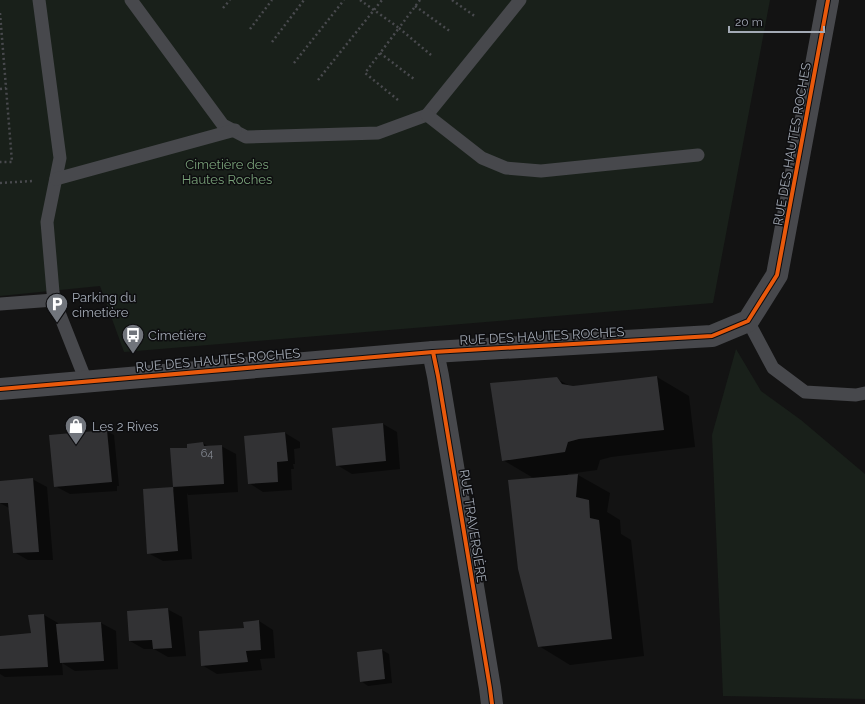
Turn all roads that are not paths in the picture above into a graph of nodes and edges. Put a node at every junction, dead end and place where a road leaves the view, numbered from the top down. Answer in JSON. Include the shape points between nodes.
{"nodes":[{"id":1,"x":39,"y":0,"type":"edge"},
{"id":2,"x":131,"y":0,"type":"edge"},
{"id":3,"x":520,"y":0,"type":"edge"},
{"id":4,"x":828,"y":0,"type":"edge"},
{"id":5,"x":427,"y":115,"type":"junction"},
{"id":6,"x":234,"y":130,"type":"junction"},
{"id":7,"x":698,"y":155,"type":"dead end"},
{"id":8,"x":56,"y":179,"type":"junction"},
{"id":9,"x":54,"y":300,"type":"junction"},
{"id":10,"x":0,"y":304,"type":"edge"},
{"id":11,"x":748,"y":322,"type":"junction"},
{"id":12,"x":433,"y":352,"type":"junction"},
{"id":13,"x":86,"y":381,"type":"junction"},
{"id":14,"x":0,"y":389,"type":"edge"},
{"id":15,"x":865,"y":393,"type":"edge"},
{"id":16,"x":492,"y":704,"type":"edge"}],
"edges":[{"from":1,"to":8,"type":"lane","via":[[60,158]]},
{"from":2,"to":6,"type":"lane","via":[[223,124]]},
{"from":3,"to":5,"type":"lane"},
{"from":4,"to":11,"type":"street","name":"RUE DES HAUTES ROCHES","via":[[778,275]]},
{"from":5,"to":6,"type":"lane","via":[[378,133],[246,137]]},
{"from":5,"to":7,"type":"lane","via":[[482,158],[506,168],[541,171]]},
{"from":6,"to":8,"type":"lane"},
{"from":8,"to":9,"type":"lane","via":[[47,222]]},
{"from":9,"to":10,"type":"lane"},
{"from":9,"to":13,"type":"lane"},
{"from":11,"to":12,"type":"street","name":"RUE DES HAUTES ROCHES","via":[[712,336]]},
{"from":11,"to":15,"type":"lane","via":[[773,368],[806,392],[856,395]]},
{"from":12,"to":13,"type":"street","name":"RUE DES HAUTES ROCHES"},
{"from":12,"to":16,"type":"street","name":"RUE TRAVERSIÈRE"},
{"from":13,"to":14,"type":"street","name":"RUE DES HAUTES ROCHES"}]}
